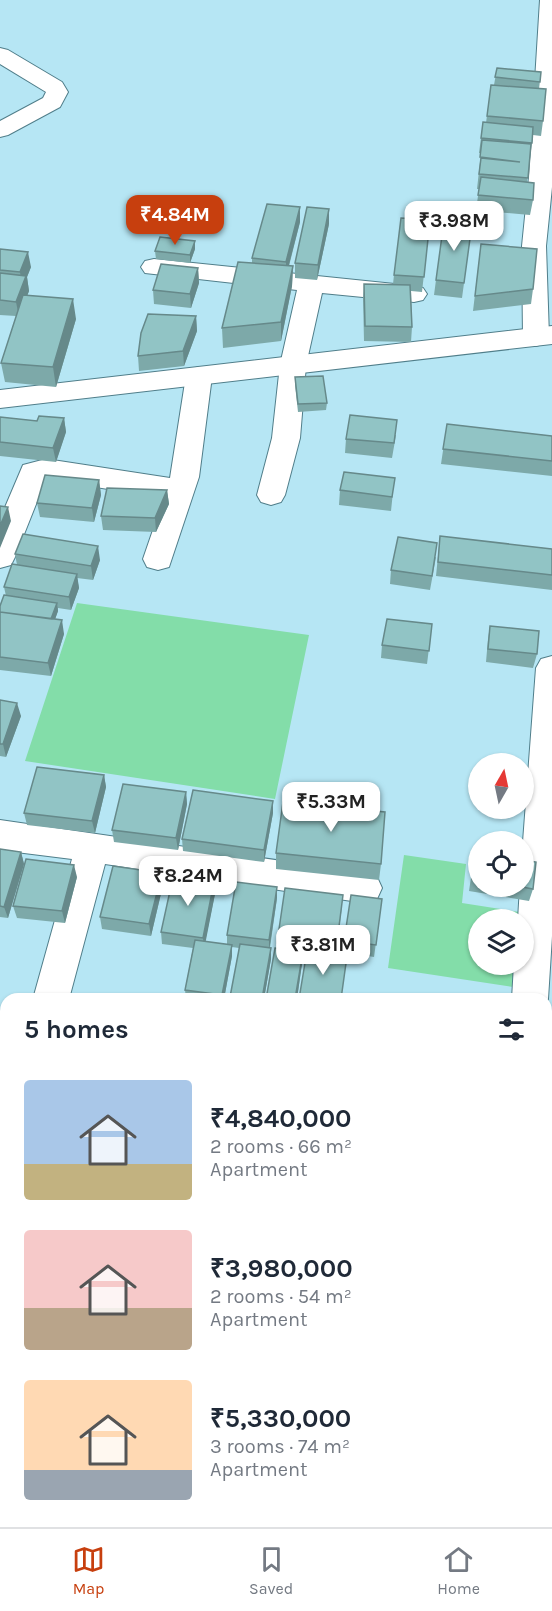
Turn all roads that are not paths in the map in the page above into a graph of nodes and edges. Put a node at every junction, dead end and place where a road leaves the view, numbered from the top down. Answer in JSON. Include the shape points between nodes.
{"nodes":[{"id":1,"x":551,"y":14,"type":"edge"},
{"id":2,"x":0,"y":55,"type":"edge"},
{"id":3,"x":549,"y":82,"type":"edge"},
{"id":4,"x":0,"y":130,"type":"edge"},
{"id":5,"x":546,"y":177,"type":"edge"},
{"id":6,"x":154,"y":267,"type":"dead end"},
{"id":7,"x":310,"y":285,"type":"junction"},
{"id":8,"x":414,"y":294,"type":"dead end"},
{"id":9,"x":544,"y":336,"type":"edge"},
{"id":10,"x":293,"y":365,"type":"junction"},
{"id":11,"x":199,"y":376,"type":"junction"},
{"id":12,"x":0,"y":399,"type":"edge"},
{"id":13,"x":180,"y":490,"type":"junction"},
{"id":14,"x":271,"y":495,"type":"dead end"},
{"id":15,"x":9,"y":509,"type":"edge"},
{"id":16,"x":0,"y":557,"type":"edge"},
{"id":17,"x":158,"y":559,"type":"dead end"},
{"id":18,"x":552,"y":668,"type":"edge"},
{"id":19,"x":547,"y":810,"type":"edge"},
{"id":20,"x":0,"y":835,"type":"edge"},
{"id":21,"x":92,"y":847,"type":"junction"},
{"id":22,"x":365,"y":888,"type":"dead end"},
{"id":23,"x":53,"y":993,"type":"edge"},
{"id":24,"x":531,"y":993,"type":"edge"}],
"edges":[{"from":1,"to":3,"type":"street"},
{"from":2,"to":4,"type":"street","via":[[57,92],[52,102]]},
{"from":3,"to":5,"type":"street"},
{"from":5,"to":9,"type":"street","via":[[534,246]]},
{"from":6,"to":7,"type":"street"},
{"from":7,"to":8,"type":"street"},
{"from":7,"to":10,"type":"street"},
{"from":9,"to":10,"type":"street"},
{"from":10,"to":11,"type":"street"},
{"from":10,"to":14,"type":"street","via":[[286,438]]},
{"from":11,"to":12,"type":"street"},
{"from":11,"to":13,"type":"street","via":[[189,456]]},
{"from":13,"to":15,"type":"street","via":[[46,469],[33,472]]},
{"from":13,"to":17,"type":"street"},
{"from":15,"to":16,"type":"street"},
{"from":18,"to":19,"type":"street"},
{"from":19,"to":24,"type":"street"},
{"from":20,"to":21,"type":"street"},
{"from":21,"to":22,"type":"street"},
{"from":21,"to":23,"type":"street"}]}
